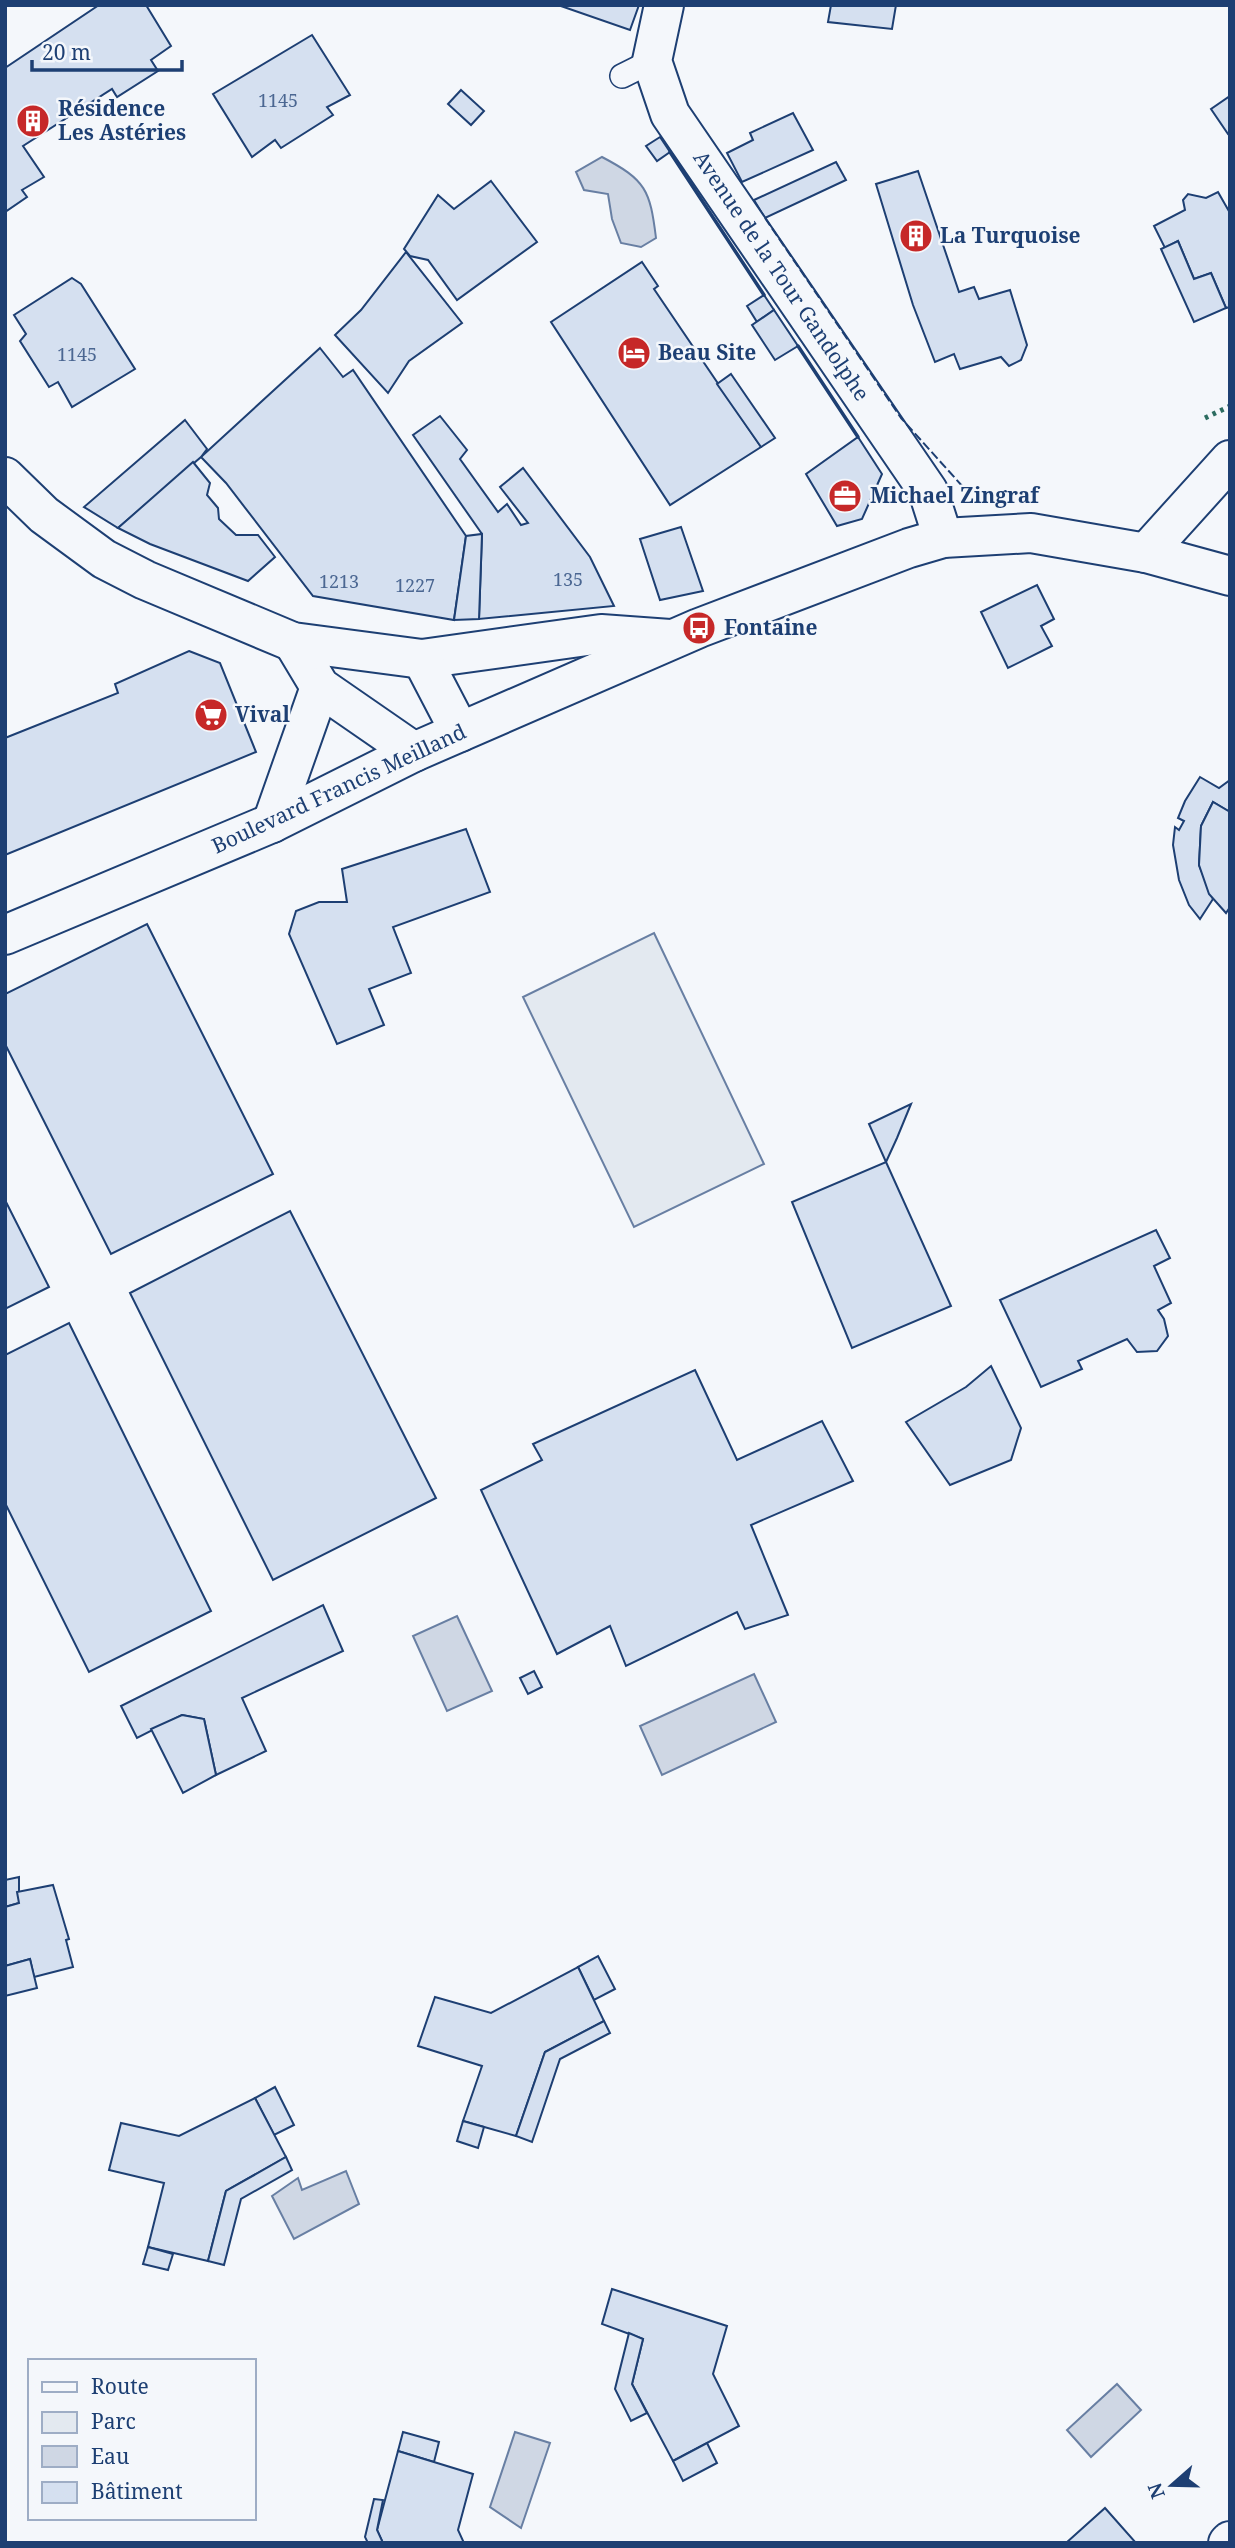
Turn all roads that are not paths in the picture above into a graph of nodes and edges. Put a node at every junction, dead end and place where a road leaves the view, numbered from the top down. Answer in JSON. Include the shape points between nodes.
{"nodes":[{"id":1,"x":664,"y":5,"type":"edge"},
{"id":2,"x":1230,"y":460,"type":"edge"},
{"id":3,"x":5,"y":477,"type":"edge"},
{"id":4,"x":943,"y":538,"type":"junction"},
{"id":5,"x":1146,"y":554,"type":"junction"},
{"id":6,"x":1230,"y":576,"type":"edge"},
{"id":7,"x":672,"y":639,"type":"junction"},
{"id":8,"x":293,"y":642,"type":"junction"},
{"id":9,"x":422,"y":659,"type":"junction"},
{"id":10,"x":320,"y":687,"type":"junction"},
{"id":11,"x":460,"y":732,"type":"junction"},
{"id":12,"x":414,"y":752,"type":"junction"},
{"id":13,"x":272,"y":823,"type":"junction"},
{"id":14,"x":5,"y":935,"type":"edge"}],
"edges":[{"from":1,"to":4,"type":"street","name":"Avenue de la Tour Gandolphe","via":[[637,69],[928,491]]},
{"from":2,"to":5,"type":"street"},
{"from":3,"to":8,"type":"street","via":[[44,515],[104,559]]},
{"from":4,"to":5,"type":"street","name":"Boulevard Francis Meilland","via":[[1031,533]]},
{"from":4,"to":7,"type":"street","name":"Boulevard Francis Meilland"},
{"from":5,"to":6,"type":"street","name":"Boulevard Francis Meilland"},
{"from":7,"to":9,"type":"street","via":[[601,634]]},
{"from":7,"to":11,"type":"street","name":"Boulevard Francis Meilland"},
{"from":8,"to":9,"type":"street"},
{"from":8,"to":10,"type":"street"},
{"from":9,"to":11,"type":"street"},
{"from":10,"to":12,"type":"street"},
{"from":10,"to":13,"type":"street"},
{"from":11,"to":12,"type":"street","name":"Boulevard Francis Meilland"},
{"from":12,"to":13,"type":"street","name":"Boulevard Francis Meilland"},
{"from":13,"to":14,"type":"street","name":"Boulevard Francis Meilland"}]}
